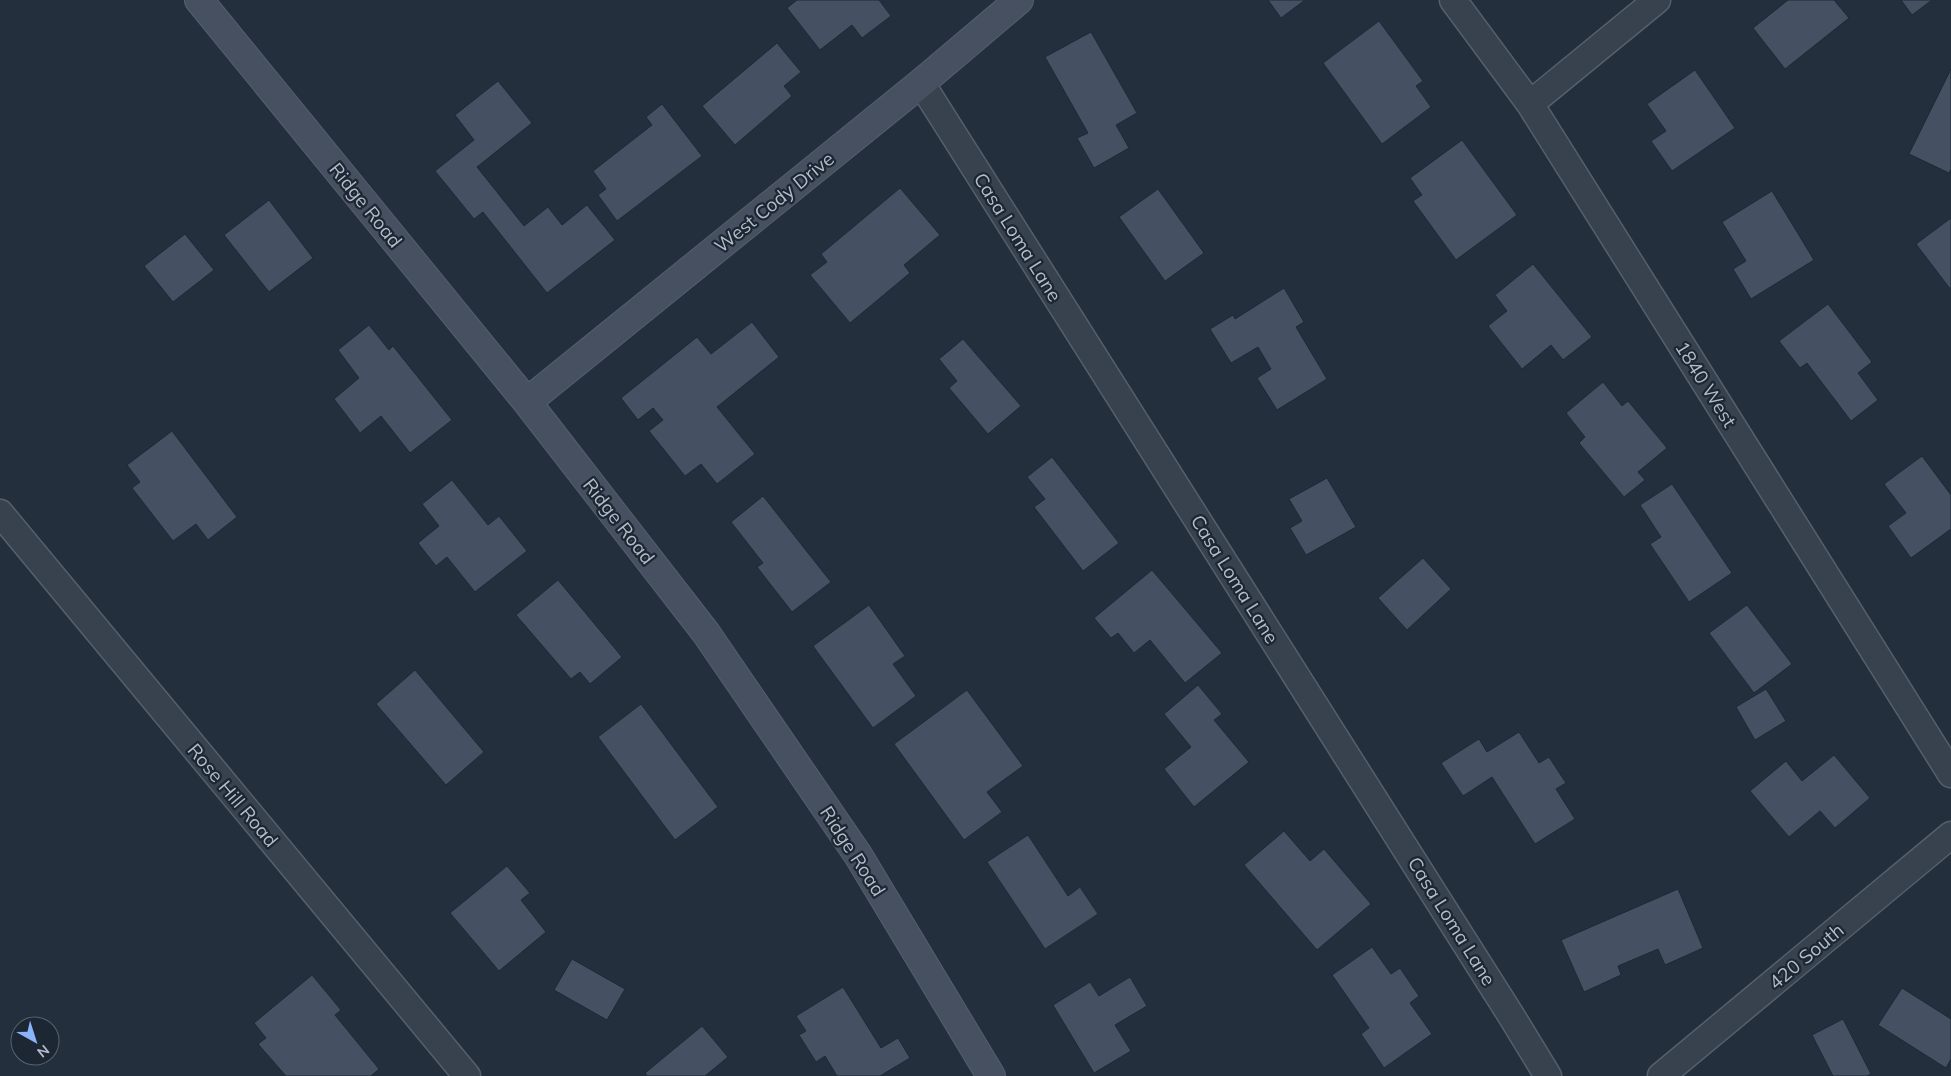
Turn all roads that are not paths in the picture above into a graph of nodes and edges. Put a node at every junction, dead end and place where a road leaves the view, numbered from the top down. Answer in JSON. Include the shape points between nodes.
{"nodes":[{"id":1,"x":199,"y":0,"type":"edge"},
{"id":2,"x":1020,"y":0,"type":"edge"},
{"id":3,"x":1453,"y":0,"type":"edge"},
{"id":4,"x":1657,"y":0,"type":"edge"},
{"id":5,"x":920,"y":83,"type":"junction"},
{"id":6,"x":1530,"y":104,"type":"junction"},
{"id":7,"x":527,"y":402,"type":"junction"},
{"id":8,"x":0,"y":513,"type":"edge"},
{"id":9,"x":1951,"y":774,"type":"edge"},
{"id":10,"x":1951,"y":835,"type":"edge"},
{"id":11,"x":467,"y":1076,"type":"edge"},
{"id":12,"x":991,"y":1076,"type":"edge"},
{"id":13,"x":1548,"y":1076,"type":"edge"},
{"id":14,"x":1661,"y":1076,"type":"edge"}],
"edges":[{"from":1,"to":7,"type":"street","name":"Ridge Road"},
{"from":2,"to":5,"type":"street","name":"West Cody Drive"},
{"from":3,"to":6,"type":"street","name":"1840 West"},
{"from":4,"to":6,"type":"street"},
{"from":5,"to":7,"type":"street","name":"West Cody Drive"},
{"from":5,"to":13,"type":"street","name":"Casa Loma Lane"},
{"from":6,"to":9,"type":"street","name":"1840 West"},
{"from":7,"to":12,"type":"street","name":"Ridge Road","via":[[711,641],[858,855]]},
{"from":8,"to":11,"type":"street","name":"Rose Hill Road"},
{"from":10,"to":14,"type":"street","name":"420 South"}]}
